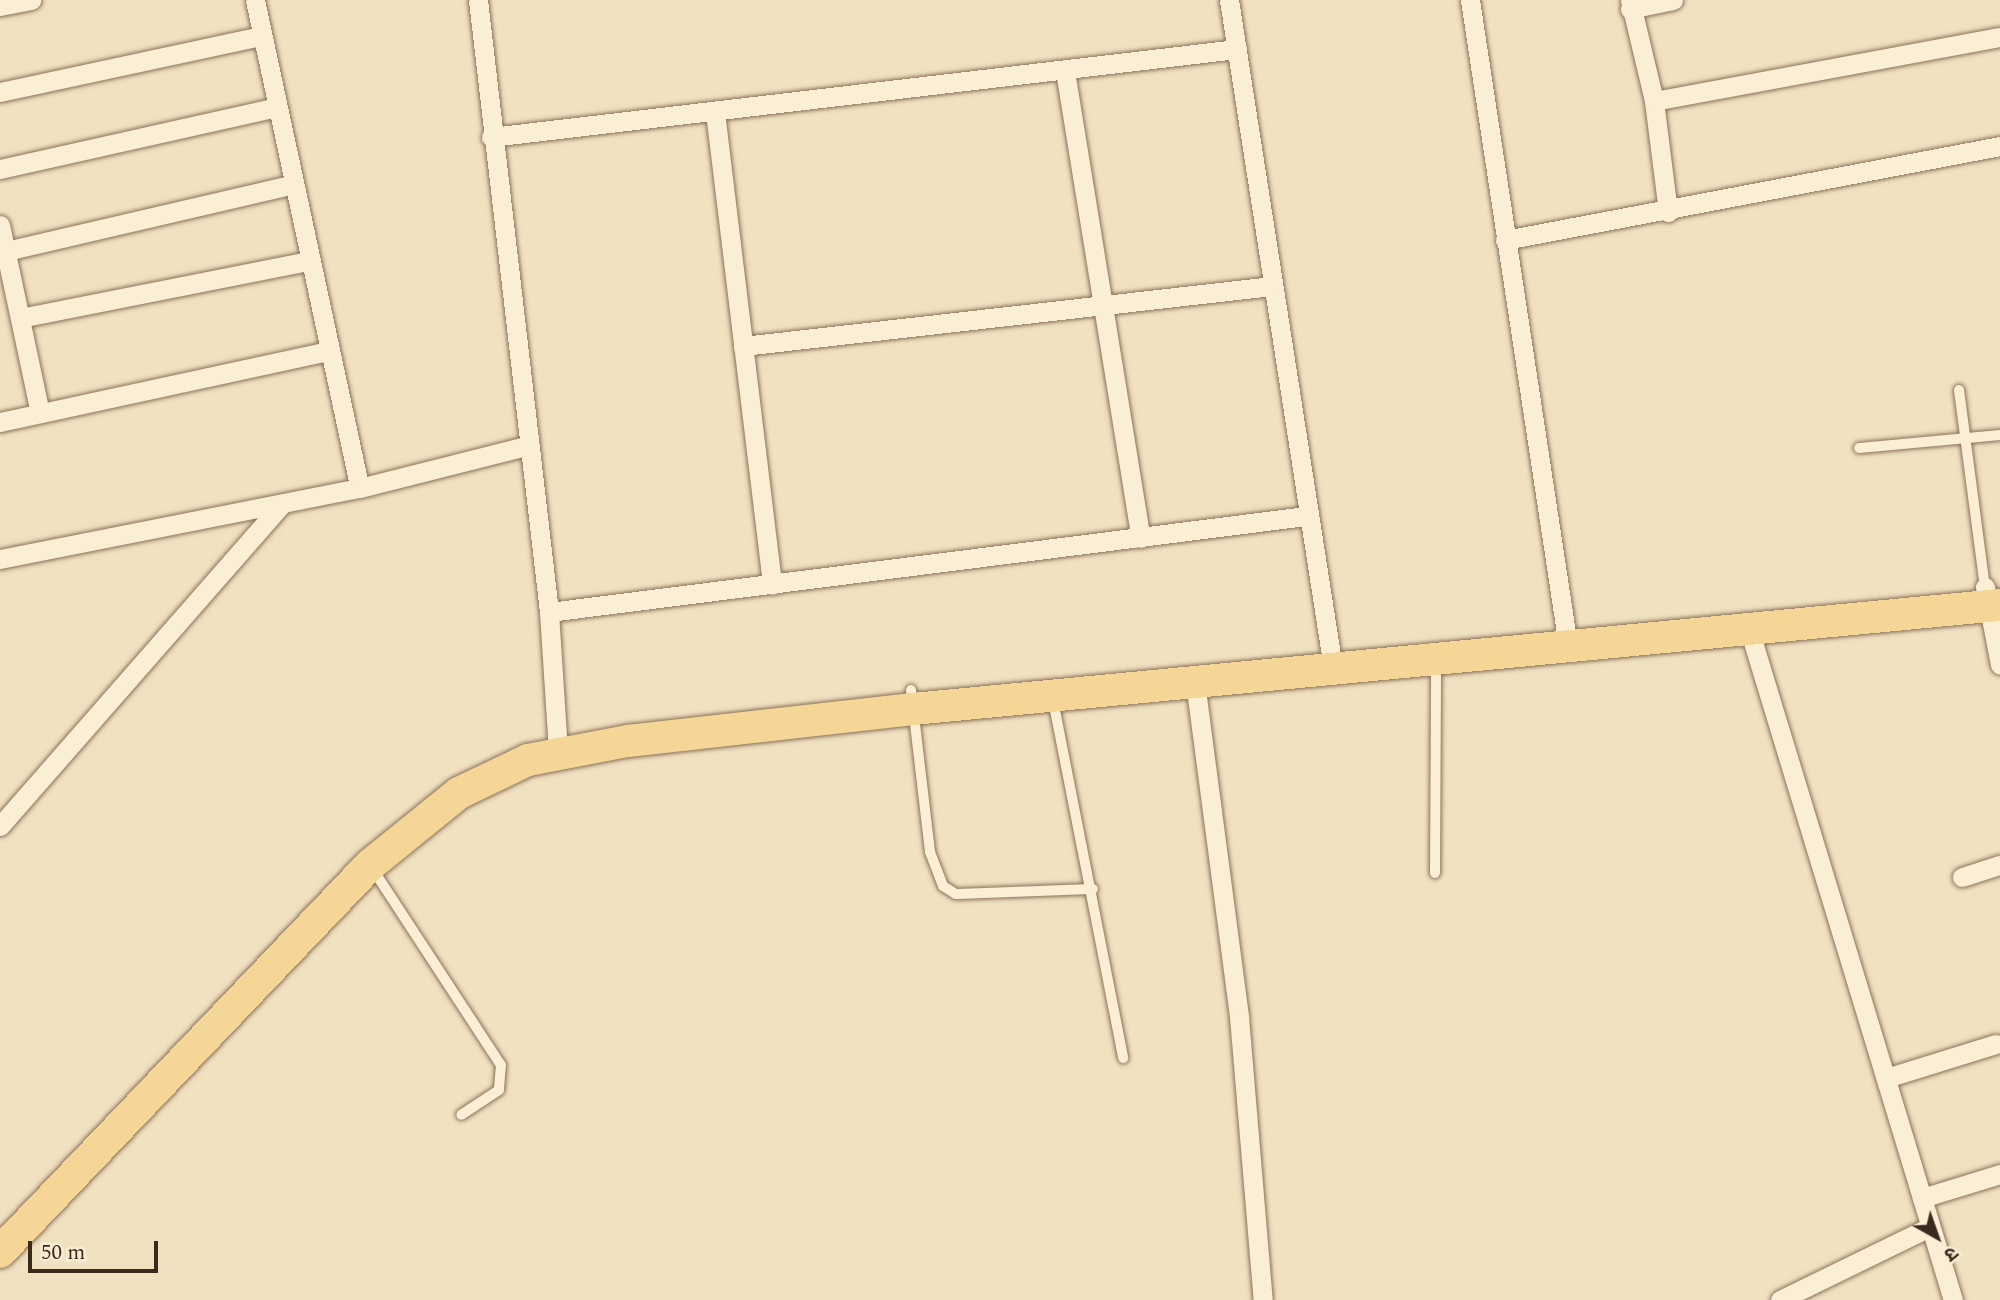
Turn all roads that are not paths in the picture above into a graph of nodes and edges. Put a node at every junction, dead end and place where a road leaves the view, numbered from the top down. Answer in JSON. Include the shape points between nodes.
{"nodes":[{"id":1,"x":31,"y":0,"type":"edge"},
{"id":2,"x":255,"y":0,"type":"edge"},
{"id":3,"x":478,"y":0,"type":"edge"},
{"id":4,"x":1229,"y":0,"type":"edge"},
{"id":5,"x":1470,"y":0,"type":"edge"},
{"id":6,"x":1673,"y":0,"type":"edge"},
{"id":7,"x":1630,"y":4,"type":"edge"},
{"id":8,"x":0,"y":6,"type":"edge"},
{"id":9,"x":262,"y":36,"type":"junction"},
{"id":10,"x":2000,"y":37,"type":"edge"},
{"id":11,"x":1237,"y":49,"type":"junction"},
{"id":12,"x":1065,"y":71,"type":"junction"},
{"id":13,"x":0,"y":92,"type":"edge"},
{"id":14,"x":1654,"y":101,"type":"junction"},
{"id":15,"x":277,"y":107,"type":"junction"},
{"id":16,"x":715,"y":112,"type":"junction"},
{"id":17,"x":491,"y":137,"type":"junction"},
{"id":18,"x":2000,"y":146,"type":"edge"},
{"id":19,"x":0,"y":169,"type":"edge"},
{"id":20,"x":293,"y":184,"type":"junction"},
{"id":21,"x":1668,"y":212,"type":"junction"},
{"id":22,"x":0,"y":225,"type":"edge"},
{"id":23,"x":1505,"y":240,"type":"junction"},
{"id":24,"x":6,"y":251,"type":"junction"},
{"id":25,"x":309,"y":261,"type":"junction"},
{"id":26,"x":1272,"y":286,"type":"junction"},
{"id":27,"x":1102,"y":303,"type":"junction"},
{"id":28,"x":20,"y":318,"type":"junction"},
{"id":29,"x":743,"y":346,"type":"junction"},
{"id":30,"x":329,"y":351,"type":"junction"},
{"id":31,"x":1959,"y":390,"type":"dead end"},
{"id":32,"x":40,"y":413,"type":"junction"},
{"id":33,"x":0,"y":422,"type":"edge"},
{"id":34,"x":2000,"y":435,"type":"edge"},
{"id":35,"x":1968,"y":438,"type":"junction"},
{"id":36,"x":530,"y":445,"type":"junction"},
{"id":37,"x":1859,"y":448,"type":"dead end"},
{"id":38,"x":360,"y":488,"type":"junction"},
{"id":39,"x":283,"y":503,"type":"junction"},
{"id":40,"x":1306,"y":516,"type":"junction"},
{"id":41,"x":1141,"y":538,"type":"junction"},
{"id":42,"x":0,"y":559,"type":"edge"},
{"id":43,"x":772,"y":585,"type":"junction"},
{"id":44,"x":1993,"y":596,"type":"edge"},
{"id":45,"x":549,"y":612,"type":"junction"},
{"id":46,"x":1749,"y":629,"type":"junction"},
{"id":47,"x":1566,"y":637,"type":"junction"},
{"id":48,"x":1331,"y":659,"type":"junction"},
{"id":49,"x":1436,"y":659,"type":"junction"},
{"id":50,"x":2000,"y":665,"type":"edge"},
{"id":51,"x":1195,"y":682,"type":"junction"},
{"id":52,"x":1052,"y":696,"type":"junction"},
{"id":53,"x":912,"y":699,"type":"junction"},
{"id":54,"x":557,"y":742,"type":"junction"},
{"id":55,"x":0,"y":826,"type":"edge"},
{"id":56,"x":370,"y":865,"type":"junction"},
{"id":57,"x":2000,"y":865,"type":"edge"},
{"id":58,"x":1436,"y":873,"type":"dead end"},
{"id":59,"x":1962,"y":877,"type":"dead end"},
{"id":60,"x":1093,"y":889,"type":"junction"},
{"id":61,"x":1996,"y":1044,"type":"dead end"},
{"id":62,"x":1124,"y":1058,"type":"dead end"},
{"id":63,"x":1886,"y":1078,"type":"junction"},
{"id":64,"x":461,"y":1115,"type":"dead end"},
{"id":65,"x":2000,"y":1174,"type":"edge"},
{"id":66,"x":1922,"y":1198,"type":"junction"},
{"id":67,"x":0,"y":1224,"type":"edge"},
{"id":68,"x":1930,"y":1227,"type":"junction"},
{"id":69,"x":0,"y":1252,"type":"edge"},
{"id":70,"x":1263,"y":1300,"type":"edge"},
{"id":71,"x":1781,"y":1300,"type":"edge"},
{"id":72,"x":1953,"y":1300,"type":"edge"}],
"edges":[{"from":1,"to":8,"type":"street"},
{"from":2,"to":9,"type":"street"},
{"from":3,"to":17,"type":"street"},
{"from":4,"to":11,"type":"street"},
{"from":5,"to":23,"type":"street"},
{"from":6,"to":7,"type":"street"},
{"from":7,"to":14,"type":"street"},
{"from":9,"to":13,"type":"street"},
{"from":9,"to":15,"type":"street"},
{"from":10,"to":14,"type":"street"},
{"from":11,"to":12,"type":"street"},
{"from":11,"to":26,"type":"street"},
{"from":12,"to":16,"type":"street"},
{"from":12,"to":27,"type":"street"},
{"from":14,"to":21,"type":"street"},
{"from":15,"to":19,"type":"street"},
{"from":15,"to":20,"type":"street"},
{"from":16,"to":17,"type":"street"},
{"from":16,"to":29,"type":"street"},
{"from":17,"to":36,"type":"street"},
{"from":18,"to":21,"type":"street"},
{"from":20,"to":24,"type":"street"},
{"from":20,"to":25,"type":"street"},
{"from":21,"to":23,"type":"street"},
{"from":22,"to":24,"type":"street"},
{"from":23,"to":47,"type":"street"},
{"from":24,"to":28,"type":"street"},
{"from":25,"to":28,"type":"street"},
{"from":25,"to":30,"type":"street"},
{"from":26,"to":27,"type":"street"},
{"from":26,"to":40,"type":"street"},
{"from":27,"to":29,"type":"street"},
{"from":27,"to":41,"type":"street"},
{"from":28,"to":32,"type":"street"},
{"from":29,"to":43,"type":"street"},
{"from":30,"to":32,"type":"street"},
{"from":30,"to":38,"type":"street"},
{"from":31,"to":35,"type":"lane"},
{"from":32,"to":33,"type":"street"},
{"from":34,"to":35,"type":"lane"},
{"from":35,"to":37,"type":"lane"},
{"from":35,"to":44,"type":"lane"},
{"from":36,"to":38,"type":"street"},
{"from":36,"to":45,"type":"street"},
{"from":38,"to":39,"type":"street"},
{"from":39,"to":42,"type":"street"},
{"from":39,"to":55,"type":"street"},
{"from":40,"to":41,"type":"street"},
{"from":40,"to":48,"type":"street"},
{"from":41,"to":43,"type":"street"},
{"from":43,"to":45,"type":"street"},
{"from":44,"to":46,"type":"main road"},
{"from":44,"to":47,"type":"main road"},
{"from":44,"to":50,"type":"street"},
{"from":45,"to":54,"type":"street"},
{"from":46,"to":47,"type":"main road"},
{"from":46,"to":63,"type":"street"},
{"from":47,"to":48,"type":"main road"},
{"from":47,"to":49,"type":"main road"},
{"from":48,"to":49,"type":"main road"},
{"from":48,"to":51,"type":"main road"},
{"from":48,"to":53,"type":"main road"},
{"from":49,"to":58,"type":"lane"},
{"from":51,"to":52,"type":"main road"},
{"from":51,"to":70,"type":"street","via":[[1240,1017]]},
{"from":52,"to":53,"type":"main road"},
{"from":52,"to":60,"type":"lane"},
{"from":53,"to":54,"type":"main road"},
{"from":53,"to":60,"type":"lane","via":[[930,852],[943,886],[956,894]]},
{"from":54,"to":56,"type":"main road","via":[[491,773]]},
{"from":54,"to":67,"type":"main road","via":[[482,755],[357,850]]},
{"from":56,"to":64,"type":"lane","via":[[501,1065],[499,1090]]},
{"from":56,"to":69,"type":"main road"},
{"from":57,"to":59,"type":"street"},
{"from":60,"to":62,"type":"lane"},
{"from":61,"to":63,"type":"street"},
{"from":63,"to":66,"type":"street"},
{"from":65,"to":66,"type":"street"},
{"from":66,"to":68,"type":"street"},
{"from":68,"to":71,"type":"street"},
{"from":68,"to":72,"type":"street"}]}
